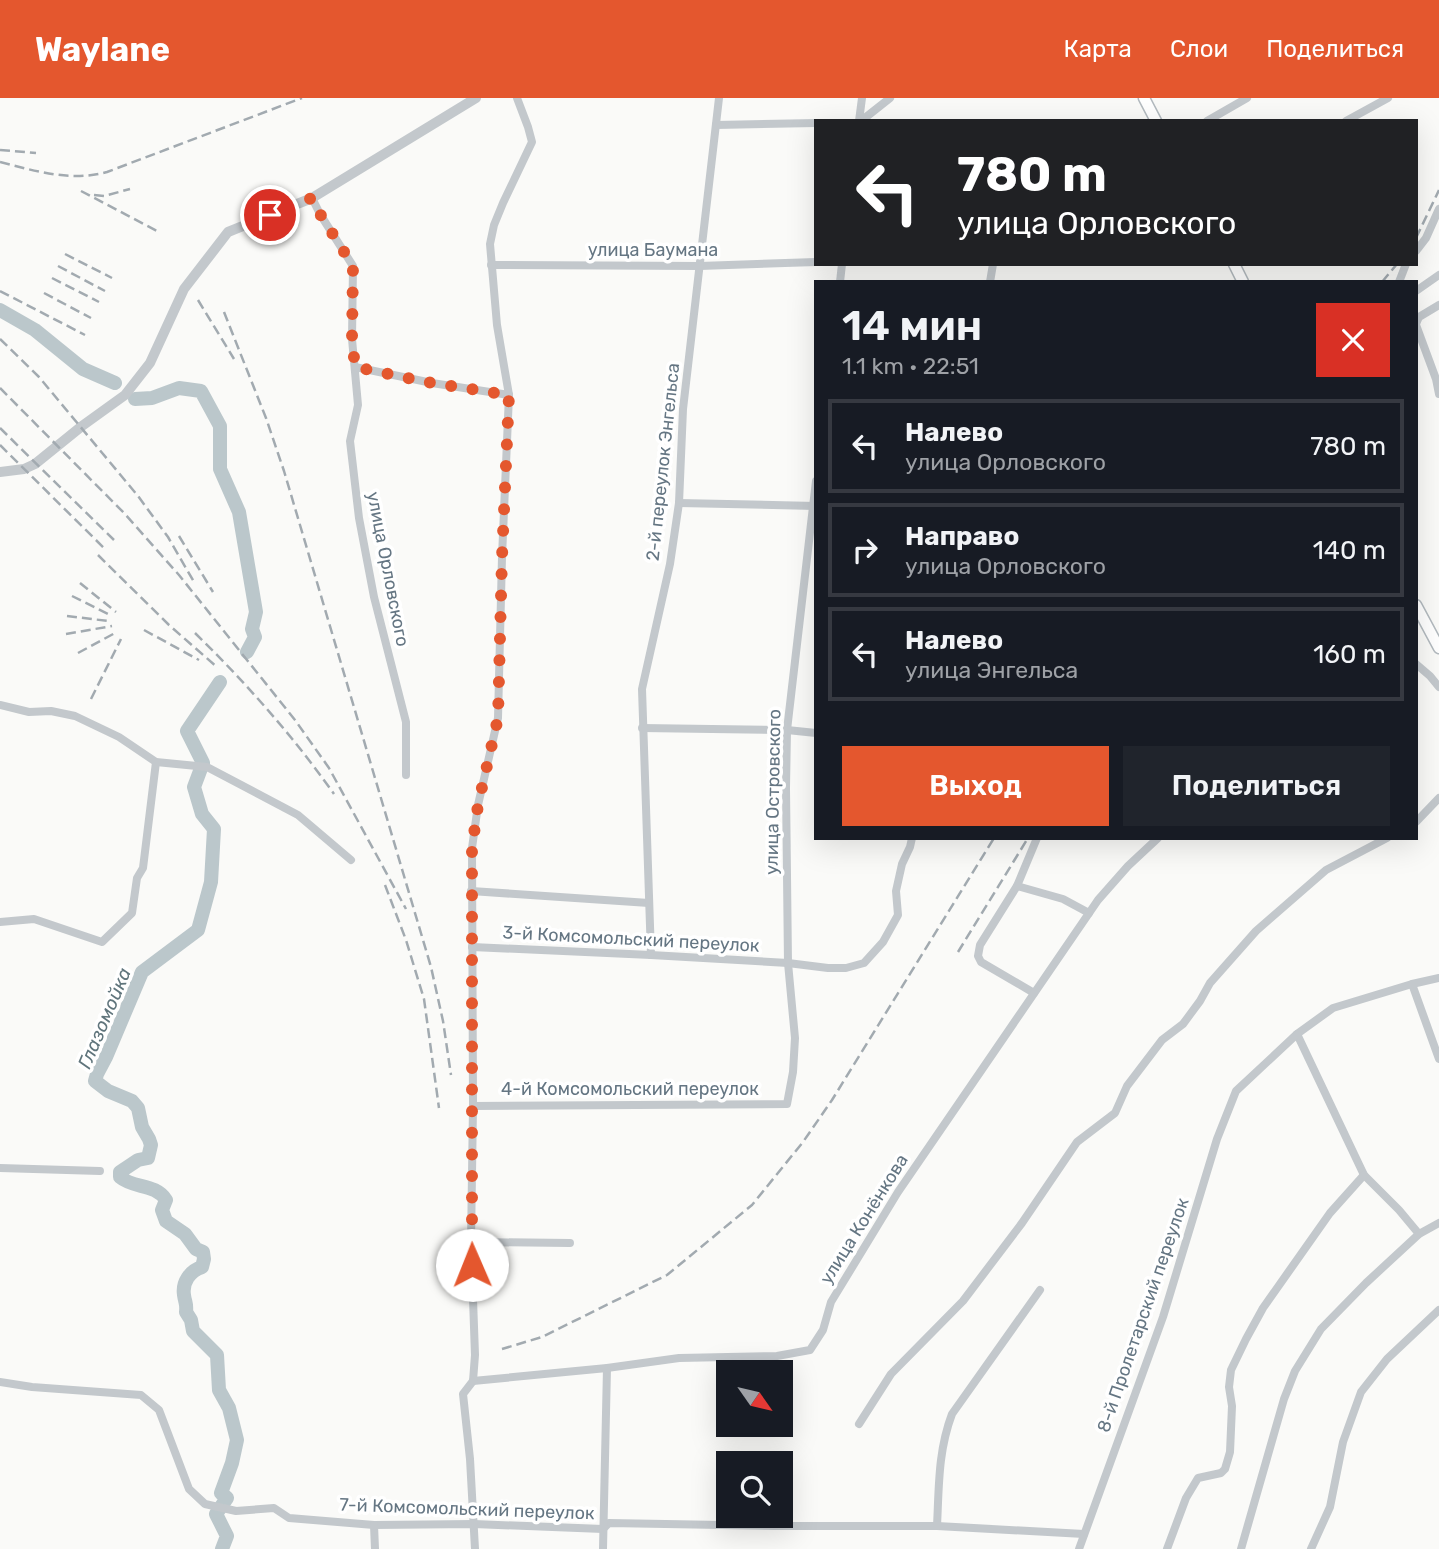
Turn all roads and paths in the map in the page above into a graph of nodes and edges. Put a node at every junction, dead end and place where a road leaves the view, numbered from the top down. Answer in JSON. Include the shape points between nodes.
{"nodes":[{"id":1,"x":476,"y":98,"type":"edge"},
{"id":2,"x":517,"y":98,"type":"edge"},
{"id":3,"x":719,"y":98,"type":"edge"},
{"id":4,"x":862,"y":98,"type":"edge"},
{"id":5,"x":890,"y":98,"type":"edge"},
{"id":6,"x":1144,"y":98,"type":"edge"},
{"id":7,"x":1247,"y":98,"type":"edge"},
{"id":8,"x":1388,"y":98,"type":"edge"},
{"id":9,"x":860,"y":119,"type":"edge"},
{"id":10,"x":863,"y":119,"type":"edge"},
{"id":11,"x":1155,"y":119,"type":"edge"},
{"id":12,"x":1210,"y":119,"type":"edge"},
{"id":13,"x":1350,"y":119,"type":"edge"},
{"id":14,"x":814,"y":123,"type":"edge"},
{"id":15,"x":716,"y":125,"type":"junction"},
{"id":16,"x":312,"y":198,"type":"junction"},
{"id":17,"x":1439,"y":209,"type":"edge"},
{"id":18,"x":1418,"y":248,"type":"edge"},
{"id":19,"x":814,"y":261,"type":"edge"},
{"id":20,"x":491,"y":265,"type":"junction"},
{"id":21,"x":700,"y":266,"type":"junction"},
{"id":22,"x":1439,"y":275,"type":"edge"},
{"id":23,"x":1418,"y":290,"type":"edge"},
{"id":24,"x":1439,"y":305,"type":"edge"},
{"id":25,"x":1418,"y":320,"type":"edge"},
{"id":26,"x":1418,"y":330,"type":"edge"},
{"id":27,"x":355,"y":367,"type":"junction"},
{"id":28,"x":1439,"y":394,"type":"edge"},
{"id":29,"x":509,"y":395,"type":"junction"},
{"id":30,"x":0,"y":472,"type":"edge"},
{"id":31,"x":679,"y":503,"type":"junction"},
{"id":32,"x":814,"y":506,"type":"edge"},
{"id":33,"x":1418,"y":609,"type":"edge"},
{"id":34,"x":1439,"y":648,"type":"edge"},
{"id":35,"x":1418,"y":667,"type":"edge"},
{"id":36,"x":1439,"y":687,"type":"edge"},
{"id":37,"x":0,"y":705,"type":"edge"},
{"id":38,"x":642,"y":728,"type":"junction"},
{"id":39,"x":788,"y":730,"type":"junction"},
{"id":40,"x":814,"y":733,"type":"edge"},
{"id":41,"x":156,"y":762,"type":"junction"},
{"id":42,"x":406,"y":775,"type":"dead end"},
{"id":43,"x":1439,"y":798,"type":"edge"},
{"id":44,"x":1418,"y":820,"type":"edge"},
{"id":45,"x":912,"y":840,"type":"edge"},
{"id":46,"x":1036,"y":840,"type":"edge"},
{"id":47,"x":1156,"y":840,"type":"edge"},
{"id":48,"x":1383,"y":840,"type":"edge"},
{"id":49,"x":351,"y":859,"type":"dead end"},
{"id":50,"x":1017,"y":886,"type":"junction"},
{"id":51,"x":471,"y":891,"type":"junction"},
{"id":52,"x":649,"y":903,"type":"junction"},
{"id":53,"x":1089,"y":913,"type":"junction"},
{"id":54,"x":0,"y":922,"type":"edge"},
{"id":55,"x":472,"y":947,"type":"junction"},
{"id":56,"x":650,"y":955,"type":"junction"},
{"id":57,"x":788,"y":963,"type":"junction"},
{"id":58,"x":1439,"y":978,"type":"edge"},
{"id":59,"x":1412,"y":984,"type":"junction"},
{"id":60,"x":1034,"y":993,"type":"junction"},
{"id":61,"x":1297,"y":1034,"type":"junction"},
{"id":62,"x":1439,"y":1059,"type":"edge"},
{"id":63,"x":787,"y":1104,"type":"joint"},
{"id":64,"x":473,"y":1106,"type":"junction"},
{"id":65,"x":0,"y":1168,"type":"edge"},
{"id":66,"x":100,"y":1171,"type":"dead end"},
{"id":67,"x":1364,"y":1175,"type":"junction"},
{"id":68,"x":1439,"y":1223,"type":"edge"},
{"id":69,"x":1419,"y":1234,"type":"junction"},
{"id":70,"x":471,"y":1242,"type":"junction"},
{"id":71,"x":570,"y":1242,"type":"dead end"},
{"id":72,"x":1040,"y":1290,"type":"dead end"},
{"id":73,"x":1439,"y":1310,"type":"edge"},
{"id":74,"x":607,"y":1368,"type":"junction"},
{"id":75,"x":473,"y":1381,"type":"junction"},
{"id":76,"x":0,"y":1382,"type":"edge"},
{"id":77,"x":859,"y":1424,"type":"dead end"},
{"id":78,"x":474,"y":1524,"type":"junction"},
{"id":79,"x":374,"y":1525,"type":"junction"},
{"id":80,"x":936,"y":1526,"type":"junction"},
{"id":81,"x":603,"y":1529,"type":"junction"},
{"id":82,"x":1084,"y":1534,"type":"junction"},
{"id":83,"x":375,"y":1549,"type":"edge"},
{"id":84,"x":475,"y":1549,"type":"edge"},
{"id":85,"x":603,"y":1549,"type":"edge"},
{"id":86,"x":1079,"y":1549,"type":"edge"},
{"id":87,"x":1167,"y":1549,"type":"edge"},
{"id":88,"x":1241,"y":1549,"type":"edge"},
{"id":89,"x":1311,"y":1549,"type":"edge"}],
"edges":[{"from":1,"to":16,"type":"street"},
{"from":2,"to":20,"type":"street","via":[[532,142],[494,225]]},
{"from":3,"to":15,"type":"street","name":"2-й переулок Энгельса"},
{"from":4,"to":9,"type":"street"},
{"from":5,"to":10,"type":"street"},
{"from":6,"to":11,"type":"main road"},
{"from":7,"to":12,"type":"street"},
{"from":8,"to":13,"type":"street"},
{"from":14,"to":15,"type":"street"},
{"from":15,"to":21,"type":"street","name":"2-й переулок Энгельса"},
{"from":16,"to":27,"type":"street","name":"улица Орловского","via":[[353,266]]},
{"from":16,"to":30,"type":"street","via":[[228,232],[184,289],[150,363],[125,395],[35,464]]},
{"from":17,"to":18,"type":"street"},
{"from":19,"to":21,"type":"street","name":"улица Баумана"},
{"from":20,"to":21,"type":"street","name":"улица Баумана"},
{"from":20,"to":29,"type":"street"},
{"from":21,"to":31,"type":"street","name":"2-й переулок Энгельса","via":[[683,409]]},
{"from":22,"to":23,"type":"street"},
{"from":24,"to":25,"type":"street"},
{"from":26,"to":28,"type":"street"},
{"from":27,"to":29,"type":"street"},
{"from":27,"to":42,"type":"street","name":"улица Орловского","via":[[358,405],[350,441],[359,518],[406,722]]},
{"from":29,"to":51,"type":"street","via":[[498,718],[478,805]]},
{"from":31,"to":32,"type":"street"},
{"from":31,"to":38,"type":"street","name":"2-й переулок Энгельса","via":[[642,689]]},
{"from":32,"to":39,"type":"street","name":"улица Островского"},
{"from":33,"to":34,"type":"main road"},
{"from":35,"to":36,"type":"street"},
{"from":37,"to":41,"type":"street","via":[[75,716]]},
{"from":38,"to":39,"type":"street"},
{"from":38,"to":52,"type":"street","name":"2-й переулок Энгельса"},
{"from":39,"to":40,"type":"street"},
{"from":39,"to":57,"type":"street","name":"улица Островского"},
{"from":41,"to":49,"type":"street","via":[[207,767],[298,815]]},
{"from":41,"to":54,"type":"street","via":[[143,868],[137,878],[132,914],[102,942],[34,919]]},
{"from":43,"to":44,"type":"street"},
{"from":45,"to":57,"type":"street","name":"3-й Комсомольский переулок","via":[[896,891],[898,915],[864,963],[846,968]]},
{"from":46,"to":50,"type":"street"},
{"from":47,"to":53,"type":"street","name":"улица Конёнкова"},
{"from":48,"to":77,"type":"street","via":[[1326,870],[1256,931],[1210,983],[1183,1024],[1162,1040],[1126,1086],[1115,1113],[1077,1142],[972,1290],[891,1374]]},
{"from":50,"to":53,"type":"street","via":[[1063,899]]},
{"from":50,"to":60,"type":"street","via":[[980,945],[978,956]]},
{"from":51,"to":52,"type":"street"},
{"from":51,"to":55,"type":"street"},
{"from":52,"to":56,"type":"street","name":"2-й переулок Энгельса"},
{"from":53,"to":60,"type":"street","name":"улица Конёнкова"},
{"from":55,"to":56,"type":"street","name":"3-й Комсомольский переулок"},
{"from":55,"to":64,"type":"street"},
{"from":56,"to":57,"type":"street","name":"3-й Комсомольский переулок"},
{"from":57,"to":63,"type":"street","name":"улица Островского","via":[[795,1038]]},
{"from":58,"to":59,"type":"street"},
{"from":59,"to":61,"type":"street","via":[[1333,1009]]},
{"from":59,"to":62,"type":"street"},
{"from":60,"to":74,"type":"street","name":"улица Конёнкова","via":[[898,1192],[831,1302],[823,1330],[810,1350],[777,1356],[679,1358]]},
{"from":61,"to":67,"type":"street"},
{"from":61,"to":82,"type":"street","name":"8-й Пролетарский переулок","via":[[1236,1091],[1163,1317]]},
{"from":63,"to":64,"type":"street","name":"4-й Комсомольский переулок"},
{"from":64,"to":70,"type":"street"},
{"from":65,"to":66,"type":"street"},
{"from":67,"to":69,"type":"street"},
{"from":67,"to":87,"type":"street","via":[[1330,1213],[1246,1339],[1231,1370],[1230,1452],[1224,1469],[1198,1478]]},
{"from":68,"to":69,"type":"street"},
{"from":69,"to":88,"type":"street","via":[[1321,1329],[1295,1371]]},
{"from":70,"to":71,"type":"street"},
{"from":70,"to":75,"type":"street"},
{"from":72,"to":80,"type":"street","via":[[952,1414],[940,1457]]},
{"from":73,"to":89,"type":"street","via":[[1387,1359],[1361,1392],[1343,1442],[1330,1507]]},
{"from":74,"to":75,"type":"street","name":"улица Конёнкова"},
{"from":74,"to":81,"type":"street"},
{"from":75,"to":78,"type":"street","via":[[463,1394]]},
{"from":76,"to":79,"type":"street","name":"7-й Комсомольский переулок","via":[[141,1395],[159,1410],[190,1489],[205,1504],[236,1511],[274,1508],[289,1518]]},
{"from":78,"to":79,"type":"street","name":"7-й Комсомольский переулок"},
{"from":78,"to":81,"type":"street","name":"7-й Комсомольский переулок"},
{"from":78,"to":84,"type":"street"},
{"from":79,"to":83,"type":"street"},
{"from":80,"to":81,"type":"street","name":"7-й Комсомольский переулок","via":[[609,1523]]},
{"from":80,"to":82,"type":"street","name":"7-й Комсомольский переулок"},
{"from":81,"to":85,"type":"street"},
{"from":82,"to":86,"type":"street","name":"8-й Пролетарский переулок"}]}
